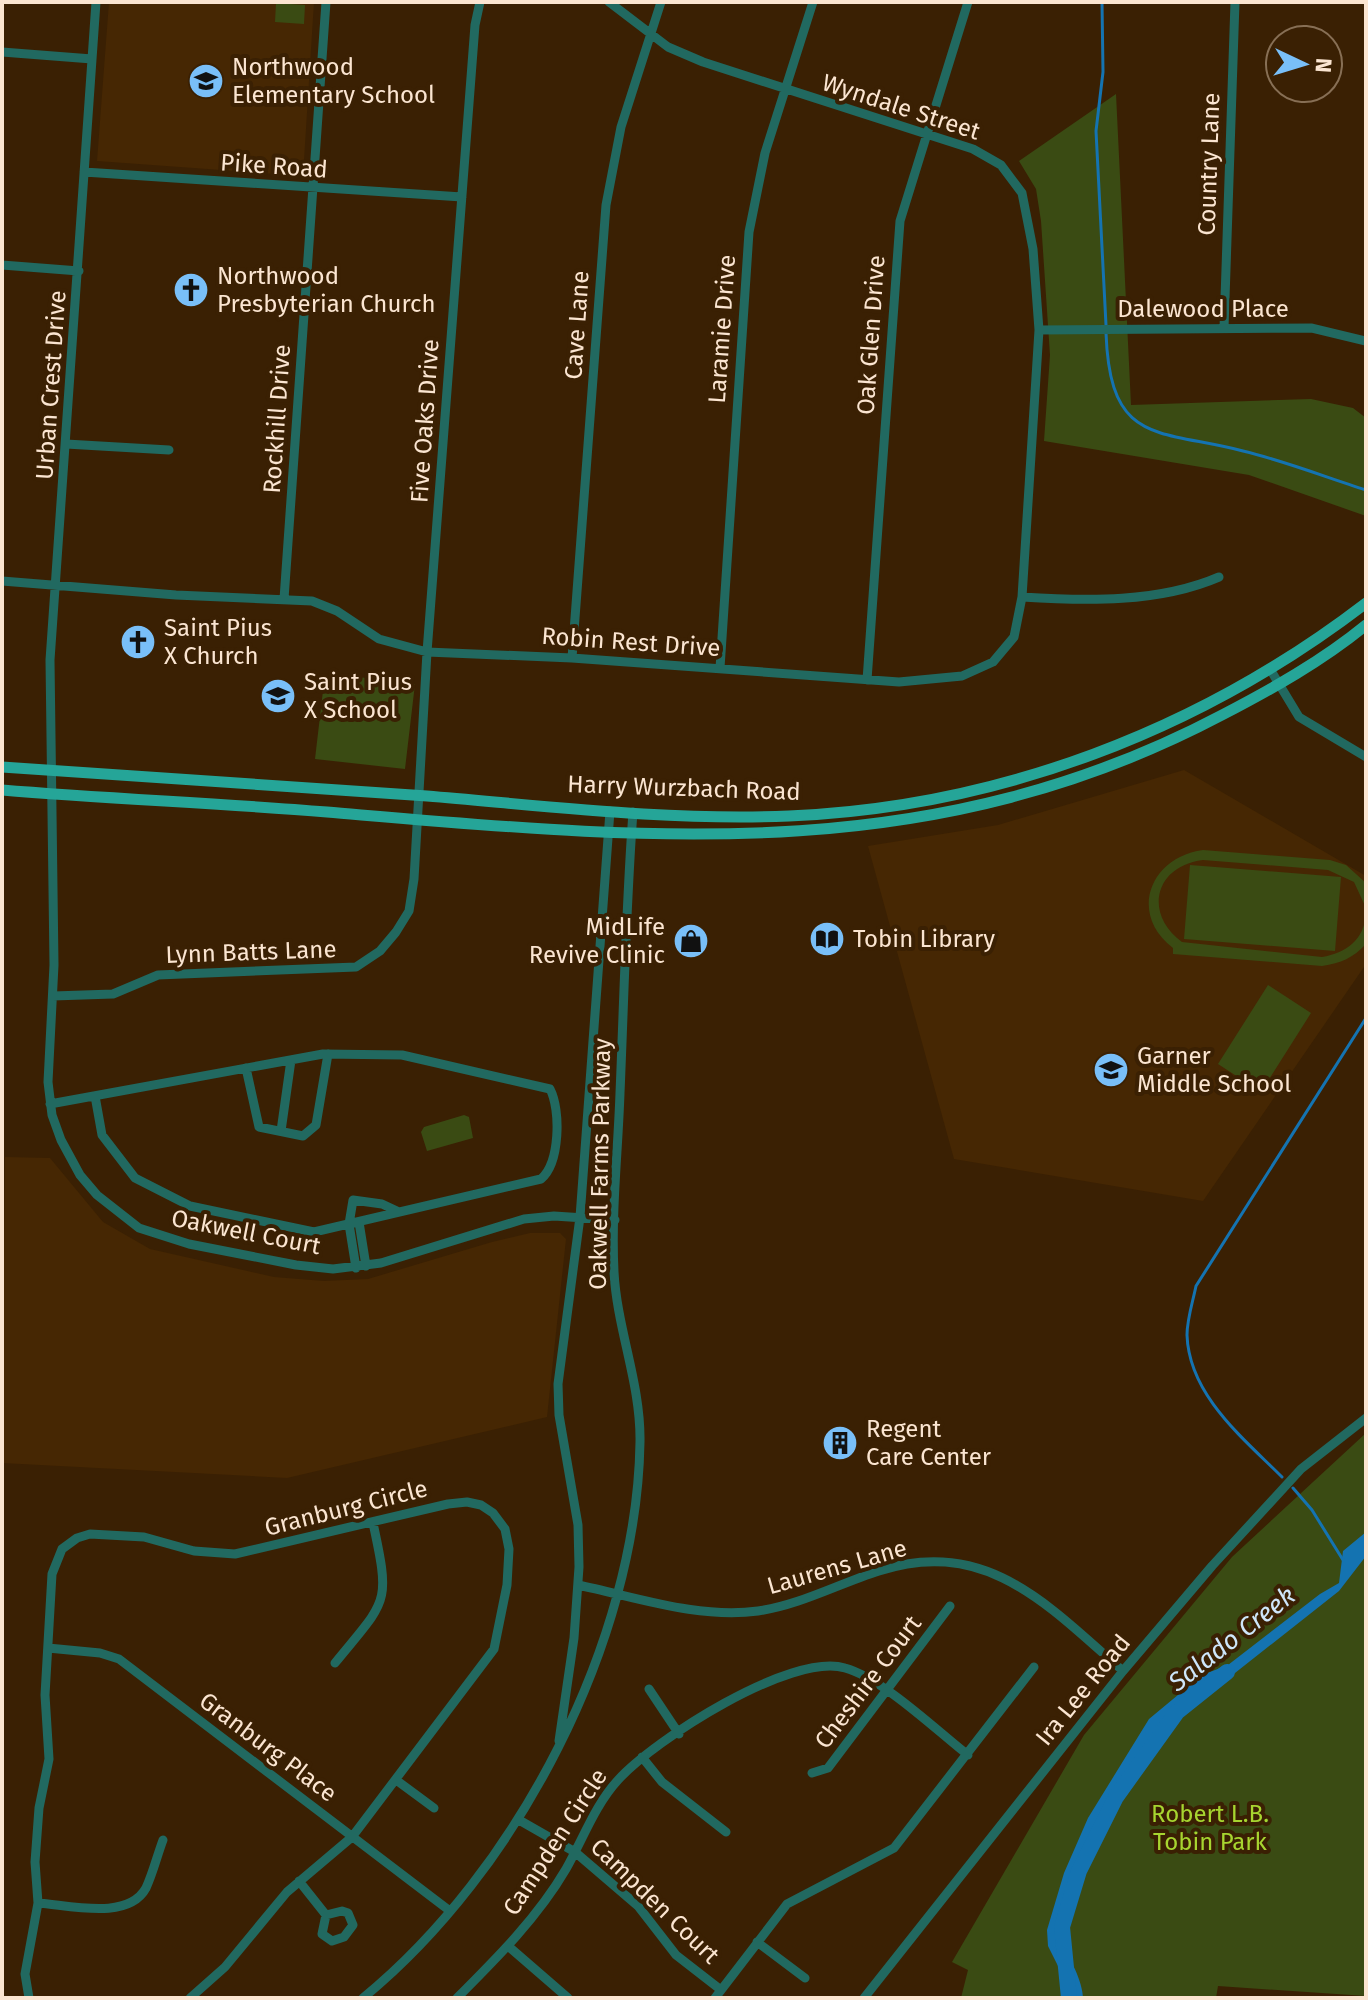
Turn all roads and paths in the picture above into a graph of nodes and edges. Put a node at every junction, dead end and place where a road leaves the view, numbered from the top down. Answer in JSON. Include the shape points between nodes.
{"nodes":[{"id":1,"x":96,"y":2,"type":"edge"},
{"id":2,"x":326,"y":2,"type":"edge"},
{"id":3,"x":480,"y":2,"type":"edge"},
{"id":4,"x":609,"y":2,"type":"edge"},
{"id":5,"x":661,"y":2,"type":"edge"},
{"id":6,"x":813,"y":2,"type":"edge"},
{"id":7,"x":968,"y":2,"type":"edge"},
{"id":8,"x":1235,"y":2,"type":"edge"},
{"id":9,"x":651,"y":35,"type":"junction"},
{"id":10,"x":2,"y":52,"type":"edge"},
{"id":11,"x":92,"y":59,"type":"junction"},
{"id":12,"x":787,"y":92,"type":"junction"},
{"id":13,"x":929,"y":135,"type":"junction"},
{"id":14,"x":84,"y":172,"type":"junction"},
{"id":15,"x":313,"y":189,"type":"junction"},
{"id":16,"x":462,"y":197,"type":"junction"},
{"id":17,"x":2,"y":265,"type":"edge"},
{"id":18,"x":79,"y":271,"type":"junction"},
{"id":19,"x":1224,"y":328,"type":"junction"},
{"id":20,"x":1039,"y":330,"type":"junction"},
{"id":21,"x":1366,"y":341,"type":"edge"},
{"id":22,"x":66,"y":444,"type":"junction"},
{"id":23,"x":169,"y":450,"type":"dead end"},
{"id":24,"x":1219,"y":577,"type":"dead end"},
{"id":25,"x":2,"y":581,"type":"edge"},
{"id":26,"x":56,"y":585,"type":"junction"},
{"id":27,"x":1022,"y":597,"type":"junction"},
{"id":28,"x":284,"y":599,"type":"junction"},
{"id":29,"x":1366,"y":603,"type":"edge"},
{"id":30,"x":1363,"y":628,"type":"edge"},
{"id":31,"x":427,"y":652,"type":"junction"},
{"id":32,"x":572,"y":658,"type":"junction"},
{"id":33,"x":720,"y":668,"type":"junction"},
{"id":34,"x":1270,"y":669,"type":"junction"},
{"id":35,"x":867,"y":680,"type":"junction"},
{"id":36,"x":1278,"y":686,"type":"junction"},
{"id":37,"x":1115,"y":748,"type":"junction"},
{"id":38,"x":1366,"y":757,"type":"edge"},
{"id":39,"x":1121,"y":762,"type":"junction"},
{"id":40,"x":2,"y":767,"type":"edge"},
{"id":41,"x":51,"y":771,"type":"junction"},
{"id":42,"x":2,"y":790,"type":"edge"},
{"id":43,"x":49,"y":794,"type":"junction"},
{"id":44,"x":421,"y":796,"type":"junction"},
{"id":45,"x":934,"y":799,"type":"junction"},
{"id":46,"x":610,"y":811,"type":"junction"},
{"id":47,"x":633,"y":812,"type":"junction"},
{"id":48,"x":938,"y":814,"type":"junction"},
{"id":49,"x":792,"y":816,"type":"junction"},
{"id":50,"x":759,"y":817,"type":"junction"},
{"id":51,"x":418,"y":820,"type":"junction"},
{"id":52,"x":795,"y":832,"type":"junction"},
{"id":53,"x":608,"y":833,"type":"junction"},
{"id":54,"x":760,"y":834,"type":"junction"},
{"id":55,"x":632,"y":835,"type":"junction"},
{"id":56,"x":53,"y":996,"type":"junction"},
{"id":57,"x":328,"y":1054,"type":"junction"},
{"id":58,"x":291,"y":1060,"type":"junction"},
{"id":59,"x":246,"y":1068,"type":"junction"},
{"id":60,"x":95,"y":1096,"type":"junction"},
{"id":61,"x":50,"y":1104,"type":"junction"},
{"id":62,"x":281,"y":1131,"type":"junction"},
{"id":63,"x":397,"y":1211,"type":"junction"},
{"id":64,"x":580,"y":1217,"type":"junction"},
{"id":65,"x":615,"y":1220,"type":"junction"},
{"id":66,"x":354,"y":1223,"type":"junction"},
{"id":67,"x":361,"y":1267,"type":"junction"},
{"id":68,"x":1366,"y":1418,"type":"edge"},
{"id":69,"x":1366,"y":1424,"type":"edge"},
{"id":70,"x":1354,"y":1428,"type":"junction"},
{"id":71,"x":373,"y":1523,"type":"junction"},
{"id":72,"x":578,"y":1585,"type":"junction"},
{"id":73,"x":617,"y":1593,"type":"junction"},
{"id":74,"x":950,"y":1606,"type":"dead end"},
{"id":75,"x":48,"y":1648,"type":"junction"},
{"id":76,"x":335,"y":1663,"type":"dead end"},
{"id":77,"x":1034,"y":1667,"type":"dead end"},
{"id":78,"x":1123,"y":1671,"type":"junction"},
{"id":79,"x":570,"y":1672,"type":"junction"},
{"id":80,"x":590,"y":1677,"type":"junction"},
{"id":81,"x":649,"y":1689,"type":"dead end"},
{"id":82,"x":885,"y":1691,"type":"junction"},
{"id":83,"x":679,"y":1734,"type":"junction"},
{"id":84,"x":559,"y":1741,"type":"junction"},
{"id":85,"x":968,"y":1755,"type":"junction"},
{"id":86,"x":642,"y":1757,"type":"junction"},
{"id":87,"x":812,"y":1773,"type":"dead end"},
{"id":88,"x":396,"y":1780,"type":"junction"},
{"id":89,"x":434,"y":1808,"type":"dead end"},
{"id":90,"x":519,"y":1820,"type":"junction"},
{"id":91,"x":726,"y":1832,"type":"dead end"},
{"id":92,"x":352,"y":1837,"type":"junction"},
{"id":93,"x":163,"y":1840,"type":"dead end"},
{"id":94,"x":575,"y":1852,"type":"junction"},
{"id":95,"x":299,"y":1881,"type":"junction"},
{"id":96,"x":38,"y":1903,"type":"junction"},
{"id":97,"x":450,"y":1911,"type":"junction"},
{"id":98,"x":326,"y":1915,"type":"dead end"},
{"id":99,"x":757,"y":1942,"type":"junction"},
{"id":100,"x":508,"y":1946,"type":"junction"},
{"id":101,"x":805,"y":1978,"type":"dead end"},
{"id":102,"x":718,"y":1994,"type":"edge"},
{"id":103,"x":29,"y":1998,"type":"edge"},
{"id":104,"x":190,"y":1998,"type":"edge"},
{"id":105,"x":363,"y":1998,"type":"edge"},
{"id":106,"x":457,"y":1998,"type":"edge"},
{"id":107,"x":568,"y":1998,"type":"edge"},
{"id":108,"x":864,"y":1998,"type":"edge"}],
"edges":[{"from":1,"to":11,"type":"street","name":"Urban Crest Drive"},
{"from":2,"to":15,"type":"street","name":"Rockhill Drive"},
{"from":3,"to":16,"type":"street","name":"Five Oaks Drive"},
{"from":4,"to":9,"type":"street","name":"Wyndale Street"},
{"from":5,"to":9,"type":"street","name":"Cave Lane"},
{"from":6,"to":12,"type":"street","name":"Laramie Drive"},
{"from":7,"to":13,"type":"street","name":"Oak Glen Drive"},
{"from":8,"to":19,"type":"street","name":"Country Lane"},
{"from":9,"to":12,"type":"street","name":"Wyndale Street","via":[[703,62]]},
{"from":9,"to":32,"type":"street","name":"Cave Lane","via":[[621,127],[606,205]]},
{"from":10,"to":11,"type":"street"},
{"from":11,"to":14,"type":"street","name":"Urban Crest Drive"},
{"from":12,"to":13,"type":"street","name":"Wyndale Street"},
{"from":12,"to":33,"type":"street","name":"Laramie Drive","via":[[765,153],[749,232]]},
{"from":13,"to":20,"type":"street","name":"Wyndale Street","via":[[1001,165],[1022,193]]},
{"from":13,"to":35,"type":"street","name":"Oak Glen Drive","via":[[900,221]]},
{"from":14,"to":15,"type":"street","name":"Pike Road"},
{"from":14,"to":18,"type":"street","name":"Urban Crest Drive"},
{"from":15,"to":16,"type":"street","name":"Pike Road"},
{"from":15,"to":28,"type":"street","name":"Rockhill Drive"},
{"from":16,"to":31,"type":"street","name":"Five Oaks Drive"},
{"from":17,"to":18,"type":"street"},
{"from":18,"to":22,"type":"street","name":"Urban Crest Drive"},
{"from":19,"to":20,"type":"street","name":"Dalewood Place"},
{"from":19,"to":21,"type":"street","name":"Dalewood Place","via":[[1312,328]]},
{"from":20,"to":27,"type":"street","name":"Wyndale Street"},
{"from":22,"to":23,"type":"street"},
{"from":22,"to":26,"type":"street","name":"Urban Crest Drive"},
{"from":24,"to":27,"type":"street","via":[[1155,594]]},
{"from":25,"to":26,"type":"street","name":"Robin Rest Drive"},
{"from":26,"to":28,"type":"street","name":"Robin Rest Drive"},
{"from":26,"to":41,"type":"street","name":"Urban Crest Drive"},
{"from":27,"to":35,"type":"street","name":"Robin Rest Drive","via":[[1014,637],[983,668],[919,682]]},
{"from":28,"to":31,"type":"street","name":"Robin Rest Drive","via":[[325,605],[379,639]]},
{"from":29,"to":34,"type":"main road","name":"Harry Wurzbach Road"},
{"from":30,"to":36,"type":"main road","name":"Harry Wurzbach Road"},
{"from":31,"to":32,"type":"street","name":"Robin Rest Drive"},
{"from":31,"to":44,"type":"street","name":"Five Oaks Drive"},
{"from":32,"to":33,"type":"street","name":"Robin Rest Drive"},
{"from":33,"to":35,"type":"street","name":"Robin Rest Drive"},
{"from":34,"to":36,"type":"street"},
{"from":34,"to":37,"type":"main road","name":"Harry Wurzbach Road"},
{"from":36,"to":38,"type":"street","via":[[1299,717]]},
{"from":36,"to":39,"type":"main road","name":"Harry Wurzbach Road"},
{"from":37,"to":39,"type":"street"},
{"from":37,"to":45,"type":"main road","name":"Harry Wurzbach Road"},
{"from":39,"to":48,"type":"main road","name":"Harry Wurzbach Road","via":[[1019,798]]},
{"from":40,"to":41,"type":"main road","name":"Harry Wurzbach Road"},
{"from":41,"to":43,"type":"street","name":"Urban Crest Drive"},
{"from":41,"to":44,"type":"main road","name":"Harry Wurzbach Road"},
{"from":42,"to":43,"type":"main road","name":"Harry Wurzbach Road"},
{"from":43,"to":51,"type":"main road","name":"Harry Wurzbach Road"},
{"from":43,"to":56,"type":"street","name":"Oakwell Court"},
{"from":44,"to":46,"type":"main road","name":"Harry Wurzbach Road"},
{"from":44,"to":51,"type":"street","name":"Lynn Batts Lane"},
{"from":45,"to":48,"type":"street"},
{"from":45,"to":49,"type":"main road","name":"Harry Wurzbach Road"},
{"from":46,"to":47,"type":"main road","name":"Harry Wurzbach Road"},
{"from":46,"to":53,"type":"street","name":"Oakwell Farms Parkway"},
{"from":47,"to":50,"type":"main road","name":"Harry Wurzbach Road"},
{"from":47,"to":55,"type":"street","name":"Oakwell Farms Parkway"},
{"from":48,"to":52,"type":"main road","name":"Harry Wurzbach Road"},
{"from":49,"to":50,"type":"main road","name":"Harry Wurzbach Road"},
{"from":49,"to":52,"type":"street"},
{"from":50,"to":54,"type":"street"},
{"from":51,"to":53,"type":"main road","name":"Harry Wurzbach Road"},
{"from":51,"to":56,"type":"street","name":"Lynn Batts Lane","via":[[409,911],[388,942],[364,963],[328,970],[158,975],[113,994]]},
{"from":52,"to":54,"type":"main road","name":"Harry Wurzbach Road"},
{"from":53,"to":55,"type":"main road","name":"Harry Wurzbach Road"},
{"from":53,"to":64,"type":"street","name":"Oakwell Farms Parkway"},
{"from":54,"to":55,"type":"main road","name":"Harry Wurzbach Road"},
{"from":55,"to":65,"type":"street","name":"Oakwell Farms Parkway"},
{"from":56,"to":61,"type":"street","name":"Oakwell Court"},
{"from":57,"to":58,"type":"street"},
{"from":57,"to":62,"type":"street","via":[[316,1125],[303,1136]]},
{"from":57,"to":63,"type":"street","via":[[402,1055],[550,1089],[557,1103],[552,1167],[541,1179]]},
{"from":58,"to":59,"type":"street"},
{"from":58,"to":62,"type":"street"},
{"from":59,"to":60,"type":"street"},
{"from":59,"to":62,"type":"street","via":[[259,1127]]},
{"from":60,"to":61,"type":"street"},
{"from":60,"to":66,"type":"street","via":[[102,1135],[116,1158],[135,1178],[190,1206],[314,1232]]},
{"from":61,"to":67,"type":"street","name":"Oakwell Court","via":[[80,1175],[139,1228],[189,1244],[296,1265]]},
{"from":63,"to":66,"type":"street"},
{"from":63,"to":66,"type":"street","via":[[353,1200]]},
{"from":64,"to":65,"type":"street","name":"Oakwell Court"},
{"from":64,"to":67,"type":"street","name":"Oakwell Court","via":[[524,1219]]},
{"from":64,"to":72,"type":"street","name":"Oakwell Farms Parkway","via":[[558,1384],[578,1525]]},
{"from":65,"to":73,"type":"street","name":"Oakwell Farms Parkway","via":[[617,1303],[640,1443]]},
{"from":66,"to":67,"type":"street"},
{"from":68,"to":70,"type":"street","name":"Ira Lee Road"},
{"from":69,"to":70,"type":"street","name":"Ira Lee Road"},
{"from":70,"to":78,"type":"street","name":"Ira Lee Road","via":[[1293,1478]]},
{"from":71,"to":75,"type":"street","name":"Granburg Circle","via":[[221,1555],[144,1537],[77,1538],[55,1561]]},
{"from":71,"to":76,"type":"street","via":[[384,1574],[383,1598]]},
{"from":71,"to":88,"type":"street","name":"Granburg Circle","via":[[467,1502],[493,1513],[508,1543],[507,1585],[494,1649]]},
{"from":72,"to":73,"type":"street","name":"Laurens Lane"},
{"from":72,"to":79,"type":"street","name":"Oakwell Farms Parkway"},
{"from":73,"to":78,"type":"street","name":"Laurens Lane","via":[[700,1611],[757,1611],[880,1570],[958,1563],[1023,1587]]},
{"from":73,"to":80,"type":"street","name":"Oakwell Farms Parkway"},
{"from":74,"to":82,"type":"street","name":"Cheshire Court"},
{"from":75,"to":92,"type":"street","name":"Granburg Place","via":[[119,1659]]},
{"from":75,"to":96,"type":"street","name":"Granburg Circle","via":[[49,1759],[39,1808]]},
{"from":77,"to":85,"type":"street"},
{"from":78,"to":108,"type":"street","name":"Ira Lee Road"},
{"from":79,"to":80,"type":"street"},
{"from":79,"to":84,"type":"street","name":"Oakwell Farms Parkway"},
{"from":80,"to":84,"type":"street","name":"Oakwell Farms Parkway"},
{"from":81,"to":83,"type":"street"},
{"from":82,"to":83,"type":"street","name":"Campden Circle","via":[[846,1668],[807,1667],[759,1685]]},
{"from":82,"to":85,"type":"street","name":"Campden Circle"},
{"from":82,"to":87,"type":"street","name":"Cheshire Court","via":[[828,1768]]},
{"from":83,"to":86,"type":"street","name":"Campden Circle"},
{"from":84,"to":90,"type":"street","name":"Oakwell Farms Parkway"},
{"from":85,"to":99,"type":"street","via":[[894,1848],[802,1893]]},
{"from":86,"to":91,"type":"street","via":[[662,1782]]},
{"from":86,"to":94,"type":"street","name":"Campden Circle","via":[[608,1792]]},
{"from":88,"to":89,"type":"street"},
{"from":88,"to":92,"type":"street","name":"Granburg Circle"},
{"from":90,"to":94,"type":"street","name":"Campden Court"},
{"from":90,"to":97,"type":"street","name":"Oakwell Farms Parkway"},
{"from":92,"to":95,"type":"street","name":"Granburg Circle"},
{"from":92,"to":97,"type":"street","name":"Granburg Place"},
{"from":93,"to":96,"type":"street","via":[[144,1892],[128,1905]]},
{"from":94,"to":100,"type":"street","name":"Campden Circle"},
{"from":94,"to":102,"type":"street","name":"Campden Court","via":[[638,1906],[676,1955]]},
{"from":95,"to":98,"type":"street"},
{"from":95,"to":104,"type":"street","name":"Granburg Circle","via":[[225,1967]]},
{"from":96,"to":103,"type":"street","name":"Granburg Circle","via":[[25,1974]]},
{"from":97,"to":105,"type":"street","name":"Oakwell Farms Parkway"},
{"from":99,"to":101,"type":"street"},
{"from":99,"to":102,"type":"street"},
{"from":100,"to":106,"type":"street","name":"Campden Circle"},
{"from":100,"to":107,"type":"street"}]}
